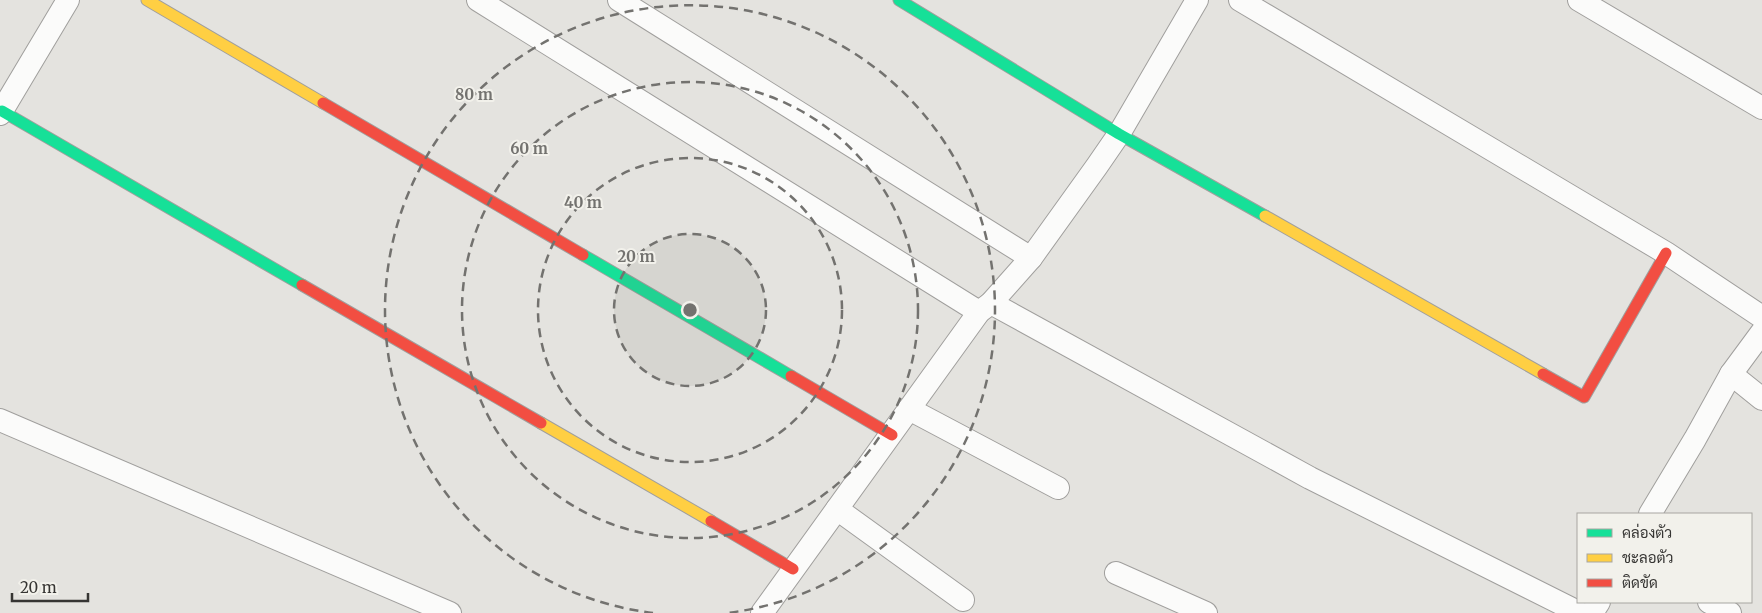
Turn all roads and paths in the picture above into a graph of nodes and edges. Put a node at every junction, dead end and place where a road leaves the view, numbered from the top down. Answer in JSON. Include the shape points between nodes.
{"nodes":[{"id":1,"x":68,"y":0,"type":"edge"},
{"id":2,"x":147,"y":0,"type":"edge"},
{"id":3,"x":478,"y":0,"type":"edge"},
{"id":4,"x":619,"y":0,"type":"edge"},
{"id":5,"x":900,"y":0,"type":"edge"},
{"id":6,"x":1240,"y":0,"type":"edge"},
{"id":7,"x":1579,"y":0,"type":"edge"},
{"id":8,"x":1193,"y":2,"type":"edge"},
{"id":9,"x":1762,"y":108,"type":"edge"},
{"id":10,"x":1,"y":113,"type":"edge"},
{"id":11,"x":1119,"y":134,"type":"junction"},
{"id":12,"x":1666,"y":253,"type":"junction"},
{"id":13,"x":1031,"y":258,"type":"junction"},
{"id":14,"x":985,"y":307,"type":"junction"},
{"id":15,"x":1762,"y":317,"type":"edge"},
{"id":16,"x":1762,"y":332,"type":"edge"},
{"id":17,"x":1731,"y":374,"type":"junction"},
{"id":18,"x":1762,"y":399,"type":"edge"},
{"id":19,"x":909,"y":409,"type":"junction"},
{"id":20,"x":0,"y":420,"type":"edge"},
{"id":21,"x":892,"y":435,"type":"junction"},
{"id":22,"x":1058,"y":488,"type":"dead end"},
{"id":23,"x":837,"y":509,"type":"junction"},
{"id":24,"x":1651,"y":513,"type":"edge"},
{"id":25,"x":793,"y":569,"type":"junction"},
{"id":26,"x":1116,"y":572,"type":"dead end"},
{"id":27,"x":963,"y":600,"type":"dead end"},
{"id":28,"x":1711,"y":603,"type":"edge"},
{"id":29,"x":450,"y":613,"type":"edge"},
{"id":30,"x":762,"y":613,"type":"edge"},
{"id":31,"x":1206,"y":613,"type":"edge"},
{"id":32,"x":1580,"y":613,"type":"edge"},
{"id":33,"x":1730,"y":613,"type":"edge"}],
"edges":[{"from":1,"to":10,"type":"street"},
{"from":2,"to":21,"type":"street"},
{"from":3,"to":14,"type":"street"},
{"from":4,"to":13,"type":"street"},
{"from":5,"to":11,"type":"street"},
{"from":6,"to":12,"type":"street"},
{"from":7,"to":9,"type":"street"},
{"from":8,"to":11,"type":"street"},
{"from":10,"to":25,"type":"street"},
{"from":11,"to":12,"type":"street","via":[[1584,397]]},
{"from":11,"to":13,"type":"street"},
{"from":12,"to":15,"type":"street"},
{"from":13,"to":14,"type":"street"},
{"from":14,"to":19,"type":"street"},
{"from":14,"to":32,"type":"street","via":[[1310,478]]},
{"from":16,"to":17,"type":"street"},
{"from":17,"to":18,"type":"street"},
{"from":17,"to":24,"type":"street"},
{"from":19,"to":21,"type":"street"},
{"from":19,"to":22,"type":"street"},
{"from":20,"to":29,"type":"street"},
{"from":21,"to":23,"type":"street"},
{"from":23,"to":25,"type":"street"},
{"from":23,"to":27,"type":"street"},
{"from":25,"to":30,"type":"street"},
{"from":26,"to":31,"type":"street"},
{"from":28,"to":33,"type":"street"}]}
